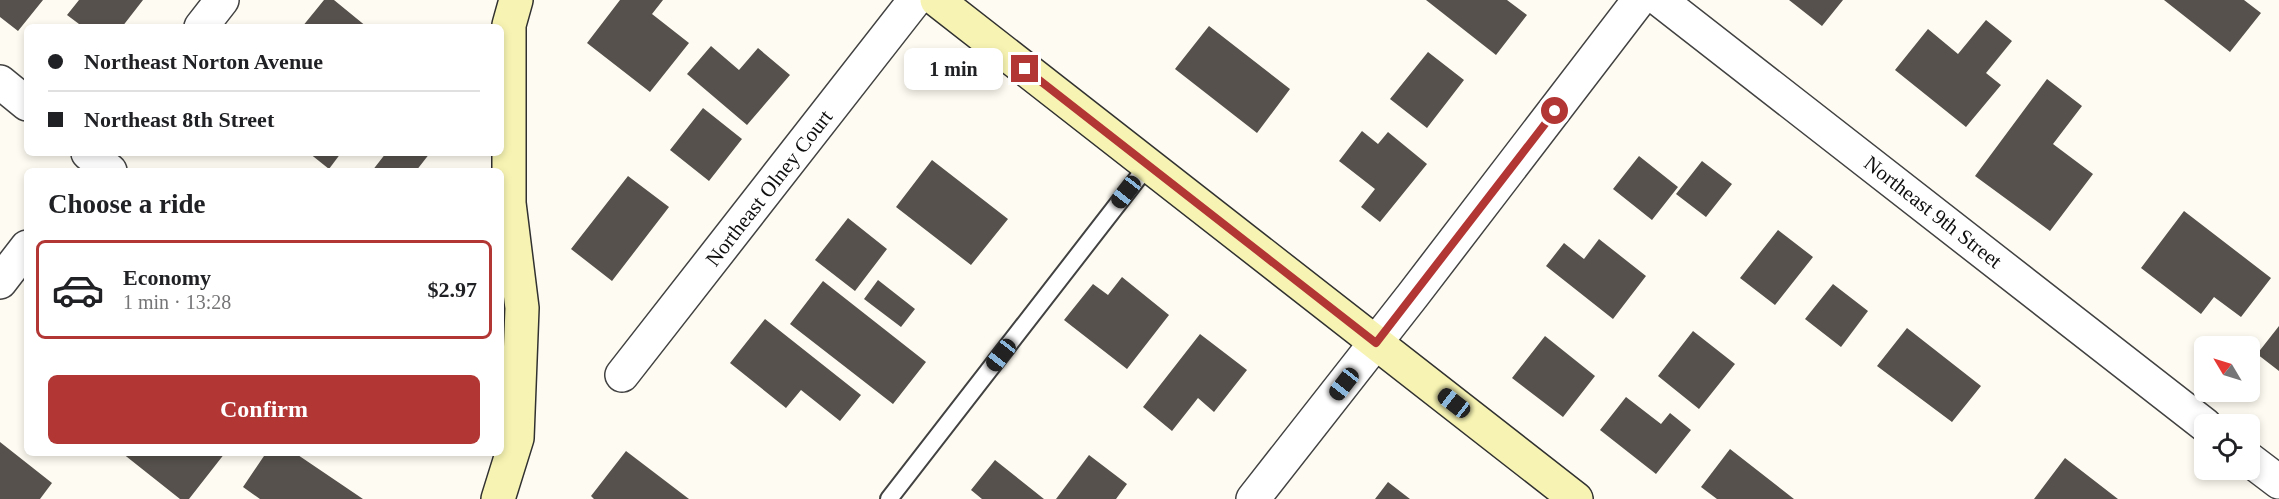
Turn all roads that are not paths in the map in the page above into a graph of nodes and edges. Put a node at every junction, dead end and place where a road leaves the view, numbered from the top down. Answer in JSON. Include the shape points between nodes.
{"nodes":[{"id":1,"x":222,"y":0,"type":"edge"},
{"id":2,"x":516,"y":0,"type":"edge"},
{"id":3,"x":915,"y":0,"type":"edge"},
{"id":4,"x":937,"y":0,"type":"edge"},
{"id":5,"x":1639,"y":0,"type":"edge"},
{"id":6,"x":1660,"y":0,"type":"edge"},
{"id":7,"x":203,"y":24,"type":"edge"},
{"id":8,"x":0,"y":82,"type":"edge"},
{"id":9,"x":24,"y":102,"type":"edge"},
{"id":10,"x":1148,"y":165,"type":"junction"},
{"id":11,"x":24,"y":251,"type":"edge"},
{"id":12,"x":0,"y":282,"type":"edge"},
{"id":13,"x":1376,"y":343,"type":"junction"},
{"id":14,"x":622,"y":375,"type":"dead end"},
{"id":15,"x":2194,"y":415,"type":"edge"},
{"id":16,"x":2260,"y":468,"type":"edge"},
{"id":17,"x":2279,"y":482,"type":"edge"},
{"id":18,"x":498,"y":499,"type":"edge"},
{"id":19,"x":889,"y":499,"type":"edge"},
{"id":20,"x":1253,"y":499,"type":"edge"},
{"id":21,"x":1576,"y":499,"type":"edge"}],
"edges":[{"from":1,"to":7,"type":"street"},
{"from":2,"to":18,"type":"main road","via":[[509,25],[509,203],[522,308],[517,438]]},
{"from":3,"to":14,"type":"street","name":"Northeast Olney Court"},
{"from":4,"to":10,"type":"main road"},
{"from":5,"to":13,"type":"street"},
{"from":6,"to":15,"type":"street","name":"Northeast 9th Street"},
{"from":8,"to":9,"type":"street"},
{"from":10,"to":13,"type":"main road"},
{"from":10,"to":19,"type":"lane"},
{"from":11,"to":12,"type":"street"},
{"from":13,"to":20,"type":"street"},
{"from":13,"to":21,"type":"main road"},
{"from":16,"to":17,"type":"street"}]}
